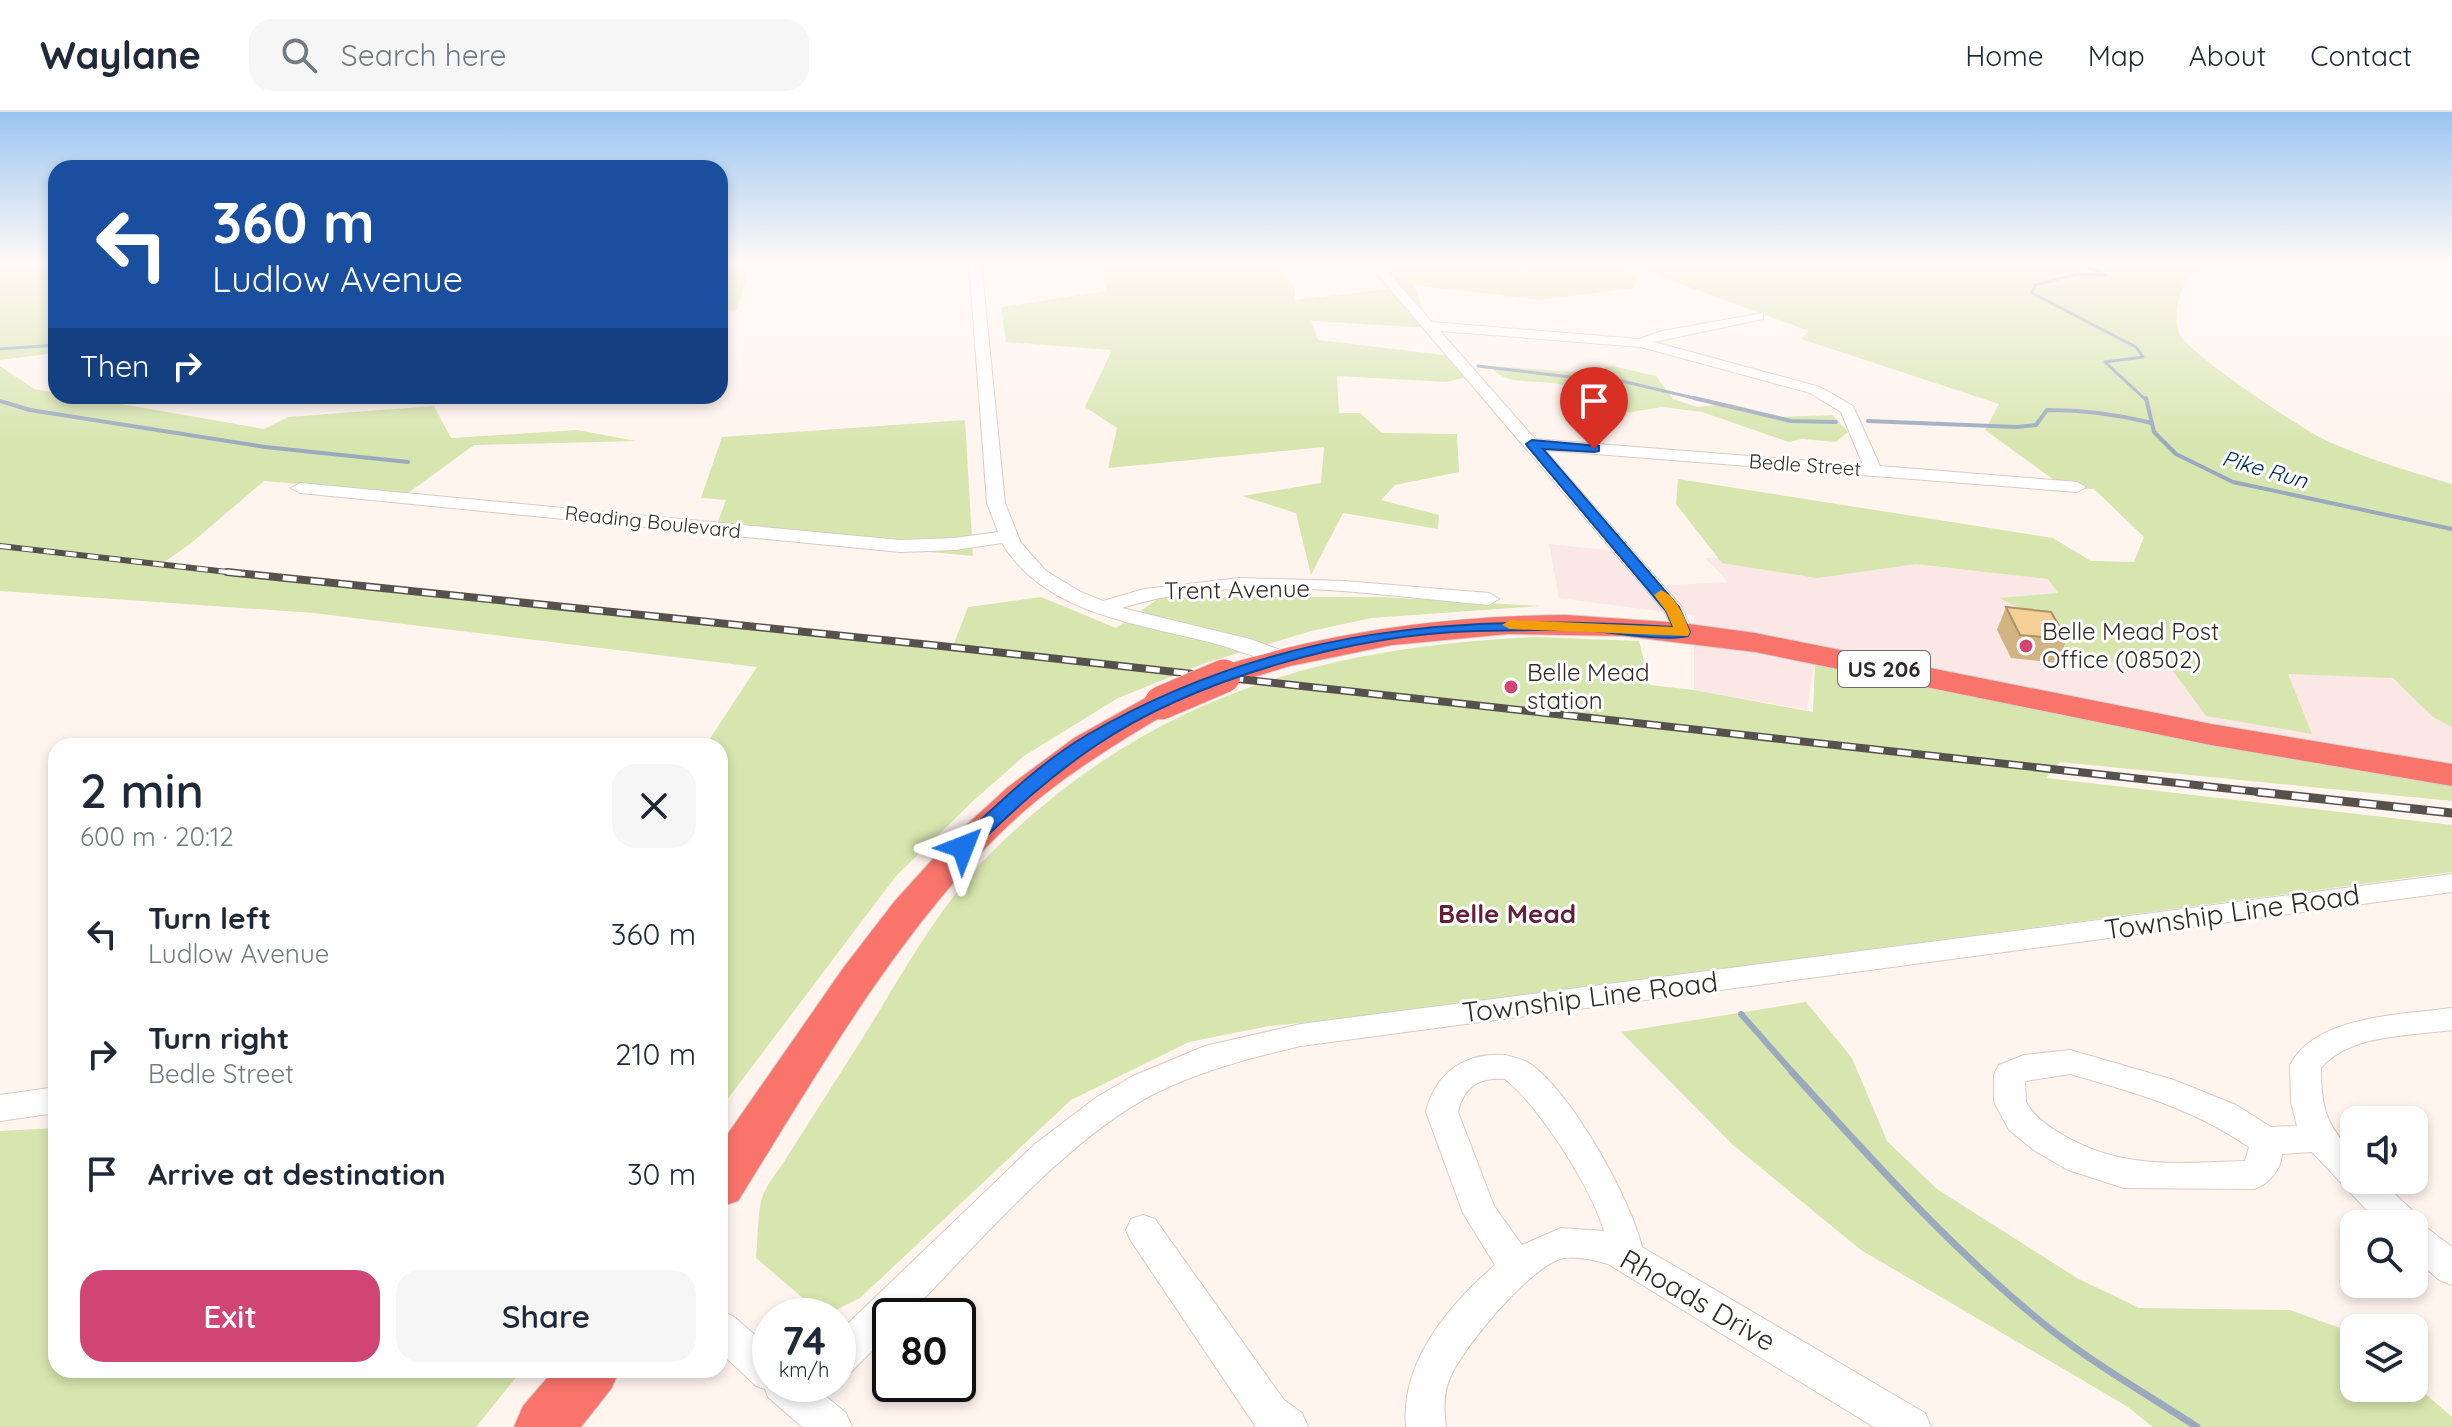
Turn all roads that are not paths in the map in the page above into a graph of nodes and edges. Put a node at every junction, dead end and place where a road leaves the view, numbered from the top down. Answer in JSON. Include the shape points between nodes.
{"nodes":[{"id":1,"x":980,"y":323,"type":"edge"},
{"id":2,"x":1427,"y":323,"type":"edge"},
{"id":3,"x":1721,"y":323,"type":"edge"},
{"id":4,"x":1429,"y":326,"type":"junction"},
{"id":5,"x":1642,"y":343,"type":"junction"},
{"id":6,"x":1532,"y":444,"type":"junction"},
{"id":7,"x":1873,"y":470,"type":"junction"},
{"id":8,"x":2077,"y":487,"type":"dead end"},
{"id":9,"x":300,"y":488,"type":"dead end"},
{"id":10,"x":1005,"y":537,"type":"junction"},
{"id":11,"x":1489,"y":599,"type":"dead end"},
{"id":12,"x":1102,"y":608,"type":"junction"},
{"id":13,"x":1683,"y":632,"type":"junction"},
{"id":14,"x":1221,"y":655,"type":"junction"},
{"id":15,"x":2452,"y":775,"type":"edge"},
{"id":16,"x":2452,"y":883,"type":"edge"},
{"id":17,"x":2452,"y":1019,"type":"edge"},
{"id":18,"x":48,"y":1101,"type":"edge"},
{"id":19,"x":0,"y":1108,"type":"edge"},
{"id":20,"x":2318,"y":1138,"type":"junction"},
{"id":21,"x":2266,"y":1141,"type":"junction"},
{"id":22,"x":2340,"y":1161,"type":"edge"},
{"id":23,"x":728,"y":1174,"type":"edge"},
{"id":24,"x":2372,"y":1194,"type":"edge"},
{"id":25,"x":2389,"y":1210,"type":"edge"},
{"id":26,"x":1143,"y":1230,"type":"dead end"},
{"id":27,"x":2428,"y":1248,"type":"edge"},
{"id":28,"x":1627,"y":1257,"type":"junction"},
{"id":29,"x":1518,"y":1269,"type":"junction"},
{"id":30,"x":2452,"y":1269,"type":"edge"},
{"id":31,"x":728,"y":1334,"type":"edge"},
{"id":32,"x":856,"y":1342,"type":"edge"},
{"id":33,"x":752,"y":1354,"type":"edge"},
{"id":34,"x":584,"y":1378,"type":"edge"},
{"id":35,"x":808,"y":1402,"type":"edge"},
{"id":36,"x":544,"y":1427,"type":"edge"},
{"id":37,"x":832,"y":1427,"type":"edge"},
{"id":38,"x":1288,"y":1427,"type":"edge"},
{"id":39,"x":1426,"y":1427,"type":"edge"},
{"id":40,"x":1911,"y":1427,"type":"edge"}],
"edges":[{"from":1,"to":10,"type":"street","via":[[996,503]]},
{"from":2,"to":4,"type":"street"},
{"from":3,"to":5,"type":"street"},
{"from":4,"to":5,"type":"street"},
{"from":4,"to":6,"type":"street"},
{"from":5,"to":7,"type":"street","via":[[1835,399],[1848,409]]},
{"from":6,"to":7,"type":"street","name":"Bedle Street"},
{"from":6,"to":13,"type":"street","via":[[1669,604]]},
{"from":7,"to":8,"type":"street","name":"Bedle Street"},
{"from":9,"to":10,"type":"street","name":"Reading Boulevard","via":[[900,546]]},
{"from":10,"to":12,"type":"street","via":[[1047,580]]},
{"from":11,"to":12,"type":"street","name":"Trent Avenue","via":[[1216,586],[1161,590]]},
{"from":12,"to":14,"type":"street","name":"Trent Avenue"},
{"from":13,"to":14,"type":"highway","number":"US 206","via":[[1512,625]]},
{"from":13,"to":15,"type":"highway","number":"US 206","via":[[2257,744]]},
{"from":14,"to":23,"type":"highway","number":"US 206","bridge":true,"via":[[1027,786],[942,870],[875,955]]},
{"from":16,"to":32,"type":"street","name":"Township Line Road","via":[[1301,1035],[1216,1054],[1144,1085],[1076,1129]]},
{"from":17,"to":20,"type":"street","via":[[2365,1031],[2322,1046],[2305,1065],[2304,1103]]},
{"from":18,"to":19,"type":"street"},
{"from":20,"to":21,"type":"street"},
{"from":20,"to":22,"type":"street"},
{"from":21,"to":21,"type":"street","via":[[2225,1114],[2070,1062],[2024,1067],[2010,1074],[2014,1113],[2036,1135],[2120,1174],[2254,1175],[2265,1160]]},
{"from":24,"to":25,"type":"street"},
{"from":26,"to":38,"type":"street","via":[[1270,1414]]},
{"from":27,"to":30,"type":"street"},
{"from":28,"to":29,"type":"street","name":"Rhoads Drive","via":[[1592,1244],[1562,1243]]},
{"from":28,"to":29,"type":"street","via":[[1607,1194],[1542,1096],[1513,1070],[1493,1066],[1463,1074],[1444,1097],[1442,1112],[1480,1213]]},
{"from":28,"to":40,"type":"street","name":"Rhoads Drive"},
{"from":29,"to":39,"type":"street","name":"Rhoads Drive","via":[[1483,1299],[1442,1355],[1430,1379]]},
{"from":31,"to":33,"type":"street"},
{"from":34,"to":36,"type":"highway"},
{"from":35,"to":37,"type":"street"}]}
